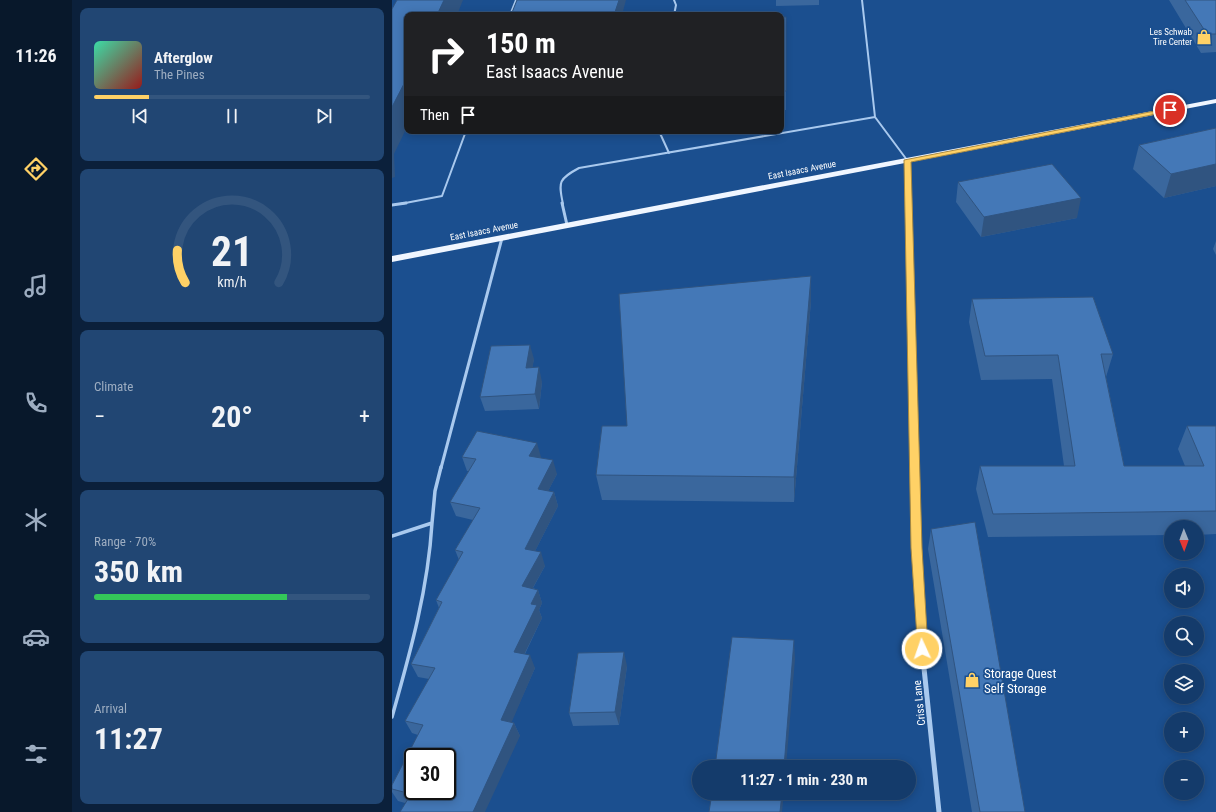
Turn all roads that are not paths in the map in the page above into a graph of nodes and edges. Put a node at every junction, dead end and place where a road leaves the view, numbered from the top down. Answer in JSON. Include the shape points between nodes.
{"nodes":[{"id":1,"x":516,"y":0,"type":"edge"},
{"id":2,"x":674,"y":0,"type":"edge"},
{"id":3,"x":862,"y":0,"type":"edge"},
{"id":4,"x":511,"y":12,"type":"edge"},
{"id":5,"x":675,"y":12,"type":"edge"},
{"id":6,"x":1216,"y":101,"type":"edge"},
{"id":7,"x":875,"y":117,"type":"junction"},
{"id":8,"x":784,"y":133,"type":"edge"},
{"id":9,"x":465,"y":134,"type":"edge"},
{"id":10,"x":660,"y":134,"type":"edge"},
{"id":11,"x":778,"y":134,"type":"edge"},
{"id":12,"x":669,"y":153,"type":"junction"},
{"id":13,"x":908,"y":160,"type":"junction"},
{"id":14,"x":392,"y":205,"type":"edge"},
{"id":15,"x":567,"y":225,"type":"junction"},
{"id":16,"x":502,"y":238,"type":"junction"},
{"id":17,"x":392,"y":259,"type":"edge"},
{"id":18,"x":432,"y":523,"type":"junction"},
{"id":19,"x":392,"y":536,"type":"edge"},
{"id":20,"x":392,"y":717,"type":"edge"},
{"id":21,"x":939,"y":812,"type":"edge"}],
"edges":[{"from":1,"to":4,"type":"lane"},
{"from":2,"to":5,"type":"lane"},
{"from":3,"to":7,"type":"lane"},
{"from":6,"to":13,"type":"main road","name":"East Isaacs Avenue"},
{"from":7,"to":8,"type":"lane"},
{"from":7,"to":13,"type":"lane"},
{"from":9,"to":14,"type":"lane","via":[[442,196]]},
{"from":10,"to":12,"type":"lane"},
{"from":11,"to":12,"type":"lane"},
{"from":12,"to":15,"type":"lane","via":[[579,168],[563,177],[559,186]]},
{"from":13,"to":15,"type":"main road","name":"East Isaacs Avenue"},
{"from":13,"to":21,"type":"street","name":"Criss Lane","via":[[916,548],[922,649]]},
{"from":15,"to":16,"type":"main road","name":"East Isaacs Avenue"},
{"from":16,"to":17,"type":"main road","name":"East Isaacs Avenue"},
{"from":16,"to":18,"type":"lane","via":[[435,491]]},
{"from":18,"to":19,"type":"lane"},
{"from":18,"to":20,"type":"lane","via":[[432,553],[427,587]]}]}
